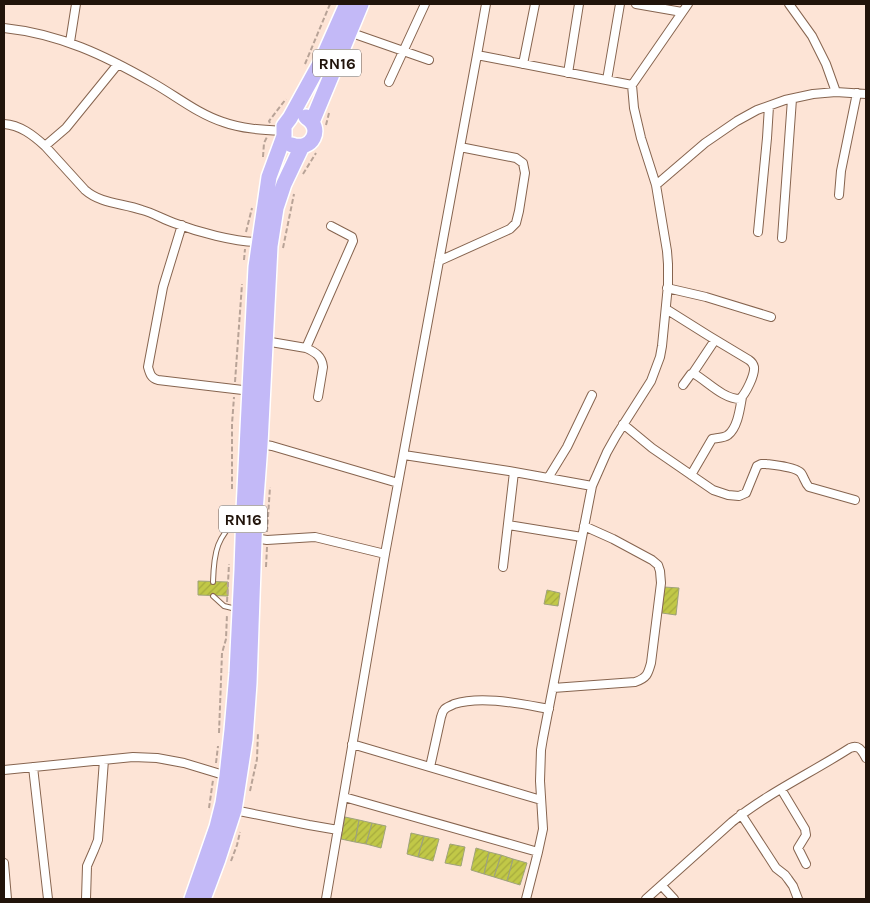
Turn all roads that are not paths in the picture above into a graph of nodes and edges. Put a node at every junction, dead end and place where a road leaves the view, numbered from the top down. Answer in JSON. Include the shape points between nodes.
{"nodes":[{"id":1,"x":76,"y":4,"type":"edge"},
{"id":2,"x":346,"y":4,"type":"edge"},
{"id":3,"x":361,"y":4,"type":"edge"},
{"id":4,"x":425,"y":4,"type":"edge"},
{"id":5,"x":486,"y":4,"type":"edge"},
{"id":6,"x":534,"y":4,"type":"edge"},
{"id":7,"x":578,"y":4,"type":"edge"},
{"id":8,"x":620,"y":4,"type":"edge"},
{"id":9,"x":636,"y":4,"type":"edge"},
{"id":10,"x":688,"y":4,"type":"edge"},
{"id":11,"x":788,"y":4,"type":"edge"},
{"id":12,"x":682,"y":12,"type":"junction"},
{"id":13,"x":4,"y":28,"type":"edge"},
{"id":14,"x":349,"y":32,"type":"junction"},
{"id":15,"x":70,"y":42,"type":"junction"},
{"id":16,"x":404,"y":51,"type":"junction"},
{"id":17,"x":477,"y":55,"type":"junction"},
{"id":18,"x":429,"y":60,"type":"dead end"},
{"id":19,"x":118,"y":64,"type":"junction"},
{"id":20,"x":524,"y":64,"type":"junction"},
{"id":21,"x":568,"y":73,"type":"junction"},
{"id":22,"x":607,"y":80,"type":"junction"},
{"id":23,"x":389,"y":82,"type":"dead end"},
{"id":24,"x":632,"y":85,"type":"junction"},
{"id":25,"x":836,"y":92,"type":"junction"},
{"id":26,"x":857,"y":93,"type":"junction"},
{"id":27,"x":866,"y":94,"type":"edge"},
{"id":28,"x":792,"y":99,"type":"junction"},
{"id":29,"x":769,"y":106,"type":"junction"},
{"id":30,"x":290,"y":118,"type":"junction"},
{"id":31,"x":312,"y":122,"type":"junction"},
{"id":32,"x":4,"y":124,"type":"edge"},
{"id":33,"x":284,"y":134,"type":"junction"},
{"id":34,"x":45,"y":146,"type":"junction"},
{"id":35,"x":302,"y":146,"type":"junction"},
{"id":36,"x":460,"y":147,"type":"junction"},
{"id":37,"x":656,"y":185,"type":"junction"},
{"id":38,"x":839,"y":195,"type":"dead end"},
{"id":39,"x":182,"y":225,"type":"junction"},
{"id":40,"x":331,"y":226,"type":"dead end"},
{"id":41,"x":758,"y":232,"type":"dead end"},
{"id":42,"x":782,"y":238,"type":"dead end"},
{"id":43,"x":259,"y":242,"type":"junction"},
{"id":44,"x":439,"y":261,"type":"junction"},
{"id":45,"x":668,"y":288,"type":"junction"},
{"id":46,"x":666,"y":308,"type":"junction"},
{"id":47,"x":771,"y":317,"type":"dead end"},
{"id":48,"x":715,"y":340,"type":"junction"},
{"id":49,"x":265,"y":341,"type":"junction"},
{"id":50,"x":306,"y":348,"type":"junction"},
{"id":51,"x":693,"y":374,"type":"junction"},
{"id":52,"x":683,"y":385,"type":"dead end"},
{"id":53,"x":250,"y":391,"type":"junction"},
{"id":54,"x":592,"y":394,"type":"dead end"},
{"id":55,"x":318,"y":397,"type":"dead end"},
{"id":56,"x":742,"y":397,"type":"junction"},
{"id":57,"x":623,"y":424,"type":"junction"},
{"id":58,"x":260,"y":444,"type":"junction"},
{"id":59,"x":404,"y":456,"type":"junction"},
{"id":60,"x":514,"y":472,"type":"junction"},
{"id":61,"x":691,"y":475,"type":"junction"},
{"id":62,"x":548,"y":478,"type":"junction"},
{"id":63,"x":398,"y":483,"type":"junction"},
{"id":64,"x":592,"y":486,"type":"junction"},
{"id":65,"x":855,"y":500,"type":"dead end"},
{"id":66,"x":244,"y":510,"type":"junction"},
{"id":67,"x":508,"y":524,"type":"junction"},
{"id":68,"x":584,"y":526,"type":"junction"},
{"id":69,"x":582,"y":537,"type":"junction"},
{"id":70,"x":254,"y":538,"type":"junction"},
{"id":71,"x":385,"y":554,"type":"junction"},
{"id":72,"x":503,"y":567,"type":"dead end"},
{"id":73,"x":213,"y":582,"type":"dead end"},
{"id":74,"x":213,"y":596,"type":"dead end"},
{"id":75,"x":240,"y":610,"type":"junction"},
{"id":76,"x":553,"y":688,"type":"junction"},
{"id":77,"x":549,"y":709,"type":"junction"},
{"id":78,"x":352,"y":744,"type":"junction"},
{"id":79,"x":866,"y":758,"type":"edge"},
{"id":80,"x":104,"y":760,"type":"junction"},
{"id":81,"x":33,"y":767,"type":"junction"},
{"id":82,"x":430,"y":767,"type":"junction"},
{"id":83,"x":4,"y":770,"type":"edge"},
{"id":84,"x":227,"y":776,"type":"junction"},
{"id":85,"x":781,"y":789,"type":"junction"},
{"id":86,"x":344,"y":797,"type":"junction"},
{"id":87,"x":541,"y":800,"type":"junction"},
{"id":88,"x":234,"y":810,"type":"junction"},
{"id":89,"x":741,"y":814,"type":"junction"},
{"id":90,"x":338,"y":830,"type":"junction"},
{"id":91,"x":538,"y":852,"type":"junction"},
{"id":92,"x":4,"y":862,"type":"edge"},
{"id":93,"x":806,"y":864,"type":"dead end"},
{"id":94,"x":662,"y":886,"type":"junction"},
{"id":95,"x":7,"y":899,"type":"edge"},
{"id":96,"x":48,"y":899,"type":"edge"},
{"id":97,"x":86,"y":899,"type":"edge"},
{"id":98,"x":192,"y":899,"type":"edge"},
{"id":99,"x":203,"y":899,"type":"edge"},
{"id":100,"x":326,"y":899,"type":"edge"},
{"id":101,"x":526,"y":899,"type":"edge"},
{"id":102,"x":646,"y":899,"type":"edge"},
{"id":103,"x":674,"y":899,"type":"edge"},
{"id":104,"x":798,"y":899,"type":"edge"}],
"edges":[{"from":1,"to":15,"type":"street"},
{"from":2,"to":30,"type":"highway","number":"RN16","via":[[323,58]]},
{"from":3,"to":14,"type":"highway","number":"RN16"},
{"from":4,"to":16,"type":"street"},
{"from":5,"to":17,"type":"street"},
{"from":6,"to":20,"type":"street"},
{"from":7,"to":21,"type":"street"},
{"from":8,"to":22,"type":"street"},
{"from":9,"to":12,"type":"street"},
{"from":10,"to":12,"type":"street"},
{"from":11,"to":25,"type":"street","via":[[812,36]]},
{"from":12,"to":24,"type":"street"},
{"from":13,"to":15,"type":"street"},
{"from":14,"to":16,"type":"street"},
{"from":14,"to":31,"type":"highway","number":"RN16"},
{"from":15,"to":19,"type":"street"},
{"from":16,"to":18,"type":"street"},
{"from":16,"to":23,"type":"street"},
{"from":17,"to":20,"type":"street"},
{"from":17,"to":36,"type":"street"},
{"from":19,"to":33,"type":"street","via":[[222,122]]},
{"from":19,"to":34,"type":"street","via":[[66,128]]},
{"from":20,"to":21,"type":"street"},
{"from":21,"to":22,"type":"street"},
{"from":22,"to":24,"type":"street"},
{"from":24,"to":37,"type":"street","via":[[641,138]]},
{"from":25,"to":26,"type":"street"},
{"from":25,"to":28,"type":"street"},
{"from":26,"to":27,"type":"street"},
{"from":26,"to":38,"type":"street"},
{"from":28,"to":29,"type":"street"},
{"from":28,"to":42,"type":"street"},
{"from":29,"to":37,"type":"street","via":[[737,121],[705,143]]},
{"from":29,"to":41,"type":"street"},
{"from":30,"to":31,"type":"highway","via":[[300,115]]},
{"from":30,"to":33,"type":"highway","number":"RN16","via":[[284,126]]},
{"from":31,"to":35,"type":"highway","number":"RN16","via":[[313,137]]},
{"from":32,"to":34,"type":"street","via":[[17,126]]},
{"from":33,"to":35,"type":"highway","via":[[291,144]]},
{"from":33,"to":43,"type":"highway","number":"RN16","via":[[269,177]]},
{"from":34,"to":39,"type":"street","via":[[92,196]]},
{"from":35,"to":49,"type":"highway","number":"RN16","via":[[276,208]]},
{"from":36,"to":44,"type":"street"},
{"from":36,"to":44,"type":"street","via":[[516,158],[523,163],[525,173],[516,223],[510,229]]},
{"from":37,"to":45,"type":"street","via":[[667,251]]},
{"from":39,"to":43,"type":"street","via":[[245,242]]},
{"from":39,"to":53,"type":"street","via":[[162,287],[148,367],[150,374],[158,380]]},
{"from":40,"to":50,"type":"street","via":[[352,237],[353,241]]},
{"from":43,"to":53,"type":"highway","number":"RN16"},
{"from":44,"to":59,"type":"street"},
{"from":45,"to":46,"type":"street"},
{"from":45,"to":47,"type":"street"},
{"from":46,"to":48,"type":"street"},
{"from":46,"to":57,"type":"street","via":[[662,346],[654,374]]},
{"from":48,"to":51,"type":"street"},
{"from":48,"to":56,"type":"street","via":[[753,363],[754,375]]},
{"from":49,"to":50,"type":"street"},
{"from":49,"to":58,"type":"highway","number":"RN16"},
{"from":50,"to":55,"type":"street","via":[[323,362]]},
{"from":51,"to":52,"type":"street"},
{"from":51,"to":56,"type":"street","via":[[729,396]]},
{"from":53,"to":66,"type":"highway","number":"RN16"},
{"from":54,"to":62,"type":"street"},
{"from":56,"to":61,"type":"street","via":[[734,427],[726,436],[712,439]]},
{"from":57,"to":61,"type":"street"},
{"from":57,"to":64,"type":"street"},
{"from":58,"to":63,"type":"street"},
{"from":58,"to":70,"type":"highway","number":"RN16"},
{"from":59,"to":60,"type":"street"},
{"from":59,"to":63,"type":"street"},
{"from":60,"to":62,"type":"street"},
{"from":60,"to":67,"type":"street"},
{"from":61,"to":65,"type":"street","via":[[713,490],[739,496],[749,489],[758,466],[766,464],[797,470],[809,487]]},
{"from":62,"to":64,"type":"street"},
{"from":63,"to":71,"type":"street"},
{"from":64,"to":68,"type":"street"},
{"from":66,"to":73,"type":"lane","via":[[219,542]]},
{"from":66,"to":75,"type":"highway","number":"RN16"},
{"from":67,"to":69,"type":"street"},
{"from":67,"to":72,"type":"street"},
{"from":68,"to":69,"type":"street"},
{"from":68,"to":76,"type":"street","via":[[658,565],[661,583],[651,663],[645,677],[635,682]]},
{"from":69,"to":76,"type":"street"},
{"from":70,"to":71,"type":"street","via":[[315,537]]},
{"from":70,"to":88,"type":"highway","number":"RN16","via":[[245,739]]},
{"from":71,"to":78,"type":"street"},
{"from":74,"to":75,"type":"lane","via":[[224,606]]},
{"from":75,"to":84,"type":"highway","number":"RN16"},
{"from":76,"to":77,"type":"street"},
{"from":77,"to":82,"type":"street","via":[[474,700],[448,707],[441,717]]},
{"from":77,"to":87,"type":"street","via":[[541,750]]},
{"from":78,"to":82,"type":"street"},
{"from":78,"to":86,"type":"street"},
{"from":79,"to":85,"type":"street","via":[[859,747],[853,747]]},
{"from":80,"to":81,"type":"street"},
{"from":80,"to":84,"type":"street","via":[[157,758]]},
{"from":80,"to":97,"type":"street","via":[[98,840],[87,866]]},
{"from":81,"to":83,"type":"street"},
{"from":81,"to":96,"type":"street"},
{"from":82,"to":87,"type":"street"},
{"from":84,"to":98,"type":"highway","number":"RN16","via":[[217,827]]},
{"from":85,"to":89,"type":"street"},
{"from":85,"to":93,"type":"street","via":[[805,829],[806,835],[798,848]]},
{"from":86,"to":90,"type":"street"},
{"from":86,"to":91,"type":"street"},
{"from":87,"to":91,"type":"street","via":[[543,829]]},
{"from":88,"to":90,"type":"street"},
{"from":88,"to":99,"type":"highway","number":"RN16"},
{"from":89,"to":94,"type":"street"},
{"from":89,"to":104,"type":"street","via":[[776,868],[793,886]]},
{"from":90,"to":100,"type":"street"},
{"from":91,"to":101,"type":"street"},
{"from":92,"to":95,"type":"street"},
{"from":94,"to":102,"type":"street"},
{"from":94,"to":103,"type":"street"}]}
